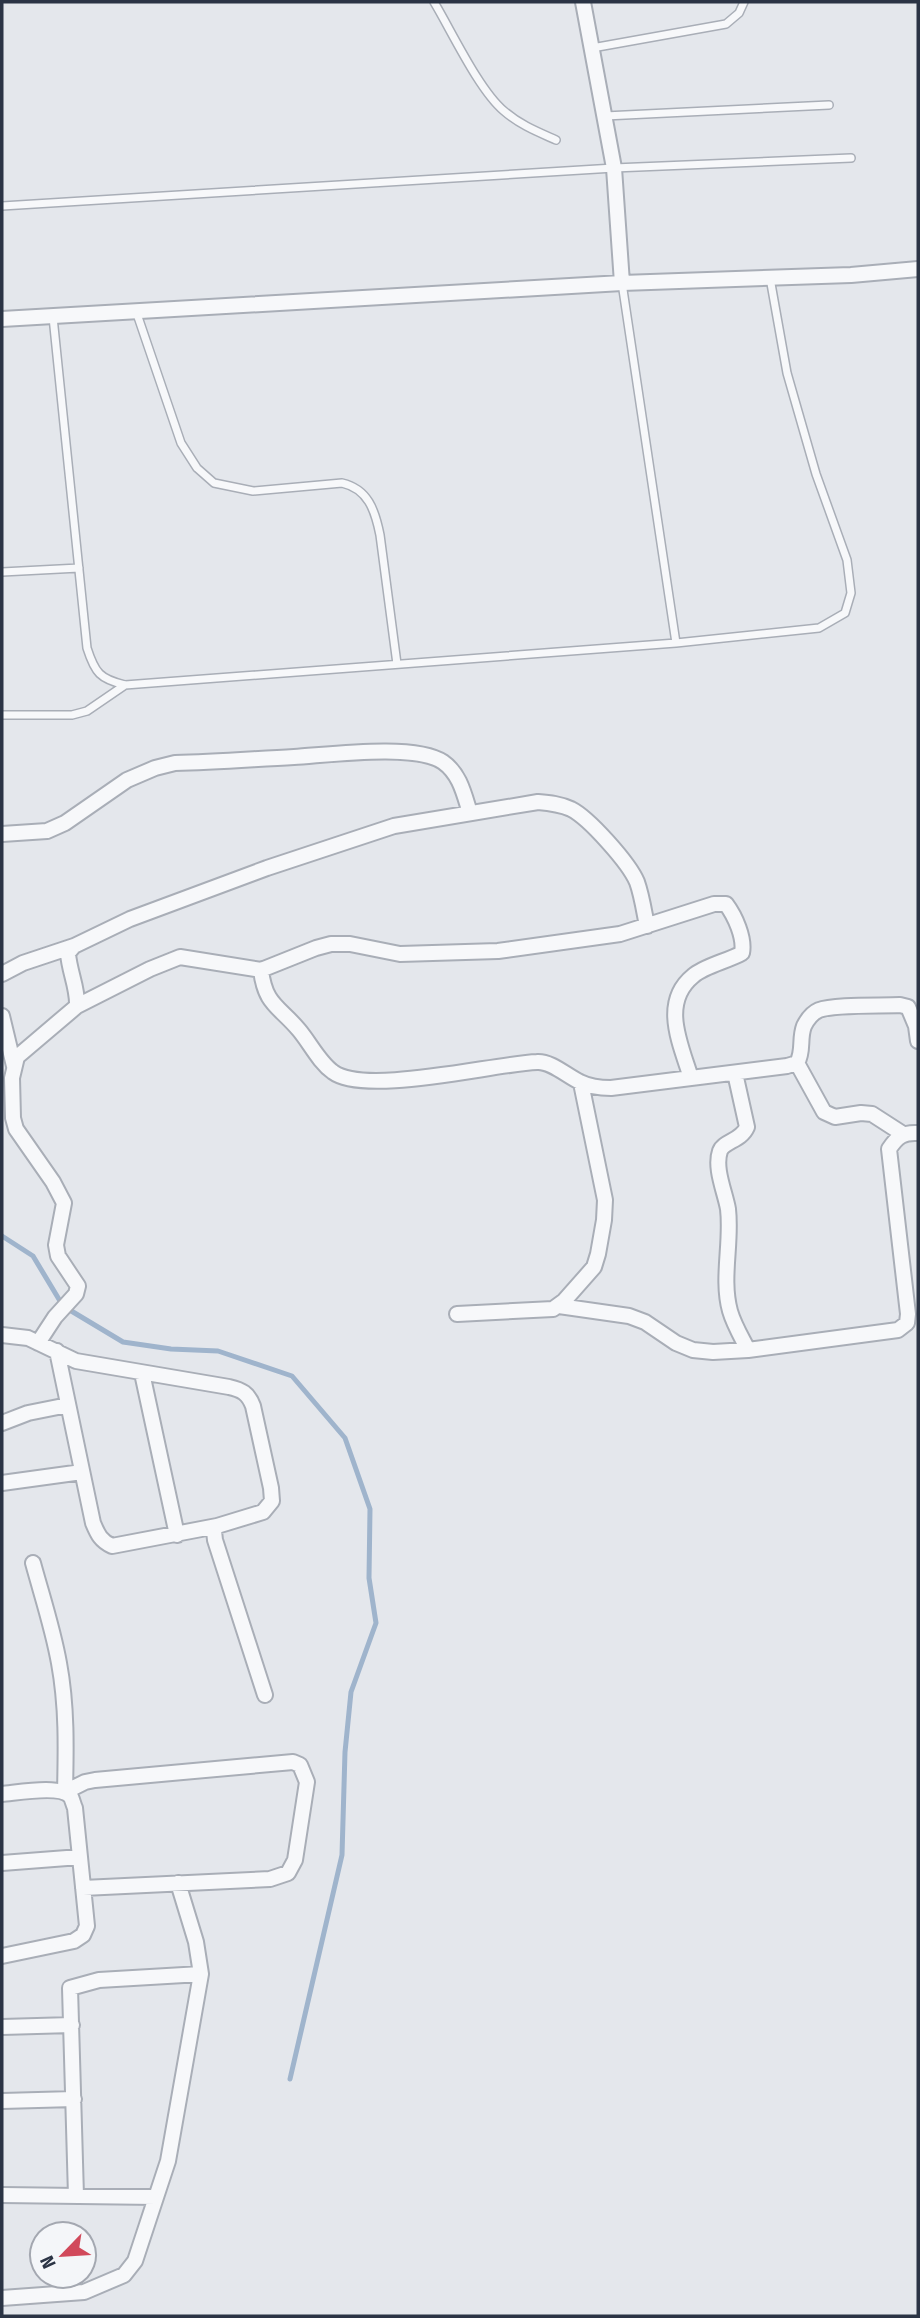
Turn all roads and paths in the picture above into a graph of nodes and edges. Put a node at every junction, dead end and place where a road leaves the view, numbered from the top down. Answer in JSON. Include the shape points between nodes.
{"nodes":[{"id":1,"x":435,"y":2,"type":"edge"},
{"id":2,"x":583,"y":2,"type":"edge"},
{"id":3,"x":744,"y":2,"type":"edge"},
{"id":4,"x":592,"y":48,"type":"junction"},
{"id":5,"x":829,"y":105,"type":"dead end"},
{"id":6,"x":605,"y":116,"type":"junction"},
{"id":7,"x":556,"y":140,"type":"dead end"},
{"id":8,"x":851,"y":158,"type":"dead end"},
{"id":9,"x":614,"y":168,"type":"junction"},
{"id":10,"x":2,"y":206,"type":"edge"},
{"id":11,"x":918,"y":268,"type":"edge"},
{"id":12,"x":770,"y":278,"type":"junction"},
{"id":13,"x":622,"y":283,"type":"junction"},
{"id":14,"x":136,"y":311,"type":"junction"},
{"id":15,"x":53,"y":316,"type":"junction"},
{"id":16,"x":2,"y":319,"type":"edge"},
{"id":17,"x":79,"y":568,"type":"junction"},
{"id":18,"x":2,"y":572,"type":"edge"},
{"id":19,"x":676,"y":643,"type":"junction"},
{"id":20,"x":397,"y":664,"type":"junction"},
{"id":21,"x":125,"y":685,"type":"junction"},
{"id":22,"x":2,"y":715,"type":"edge"},
{"id":23,"x":470,"y":813,"type":"junction"},
{"id":24,"x":2,"y":834,"type":"edge"},
{"id":25,"x":647,"y":926,"type":"junction"},
{"id":26,"x":74,"y":947,"type":"junction"},
{"id":27,"x":261,"y":970,"type":"junction"},
{"id":28,"x":2,"y":974,"type":"edge"},
{"id":29,"x":77,"y":1006,"type":"junction"},
{"id":30,"x":2,"y":1016,"type":"edge"},
{"id":31,"x":918,"y":1041,"type":"edge"},
{"id":32,"x":797,"y":1063,"type":"junction"},
{"id":33,"x":14,"y":1066,"type":"junction"},
{"id":34,"x":735,"y":1073,"type":"junction"},
{"id":35,"x":691,"y":1078,"type":"junction"},
{"id":36,"x":582,"y":1083,"type":"junction"},
{"id":37,"x":918,"y":1133,"type":"edge"},
{"id":38,"x":903,"y":1134,"type":"junction"},
{"id":39,"x":559,"y":1306,"type":"junction"},
{"id":40,"x":457,"y":1314,"type":"dead end"},
{"id":41,"x":2,"y":1335,"type":"edge"},
{"id":42,"x":38,"y":1343,"type":"junction"},
{"id":43,"x":748,"y":1350,"type":"junction"},
{"id":44,"x":57,"y":1352,"type":"junction"},
{"id":45,"x":142,"y":1373,"type":"junction"},
{"id":46,"x":68,"y":1405,"type":"junction"},
{"id":47,"x":2,"y":1423,"type":"edge"},
{"id":48,"x":82,"y":1472,"type":"junction"},
{"id":49,"x":2,"y":1483,"type":"edge"},
{"id":50,"x":218,"y":1526,"type":"junction"},
{"id":51,"x":177,"y":1535,"type":"junction"},
{"id":52,"x":33,"y":1563,"type":"dead end"},
{"id":53,"x":265,"y":1695,"type":"dead end"},
{"id":54,"x":65,"y":1792,"type":"junction"},
{"id":55,"x":2,"y":1794,"type":"edge"},
{"id":56,"x":80,"y":1857,"type":"junction"},
{"id":57,"x":2,"y":1863,"type":"edge"},
{"id":58,"x":178,"y":1883,"type":"junction"},
{"id":59,"x":83,"y":1888,"type":"junction"},
{"id":60,"x":2,"y":1956,"type":"edge"},
{"id":61,"x":201,"y":1974,"type":"junction"},
{"id":62,"x":72,"y":2025,"type":"junction"},
{"id":63,"x":2,"y":2027,"type":"edge"},
{"id":64,"x":74,"y":2099,"type":"junction"},
{"id":65,"x":2,"y":2101,"type":"edge"},
{"id":66,"x":2,"y":2194,"type":"edge"},
{"id":67,"x":76,"y":2196,"type":"junction"},
{"id":68,"x":156,"y":2197,"type":"junction"},
{"id":69,"x":2,"y":2298,"type":"edge"}],
"edges":[{"from":1,"to":7,"type":"lane","via":[[486,92],[521,124]]},
{"from":2,"to":4,"type":"street"},
{"from":3,"to":4,"type":"lane","via":[[726,24]]},
{"from":4,"to":6,"type":"street"},
{"from":5,"to":6,"type":"lane"},
{"from":6,"to":9,"type":"street"},
{"from":8,"to":9,"type":"lane"},
{"from":9,"to":10,"type":"lane"},
{"from":9,"to":13,"type":"street"},
{"from":11,"to":12,"type":"street"},
{"from":12,"to":13,"type":"street"},
{"from":12,"to":19,"type":"lane","via":[[787,373],[847,561],[850,593],[845,613],[819,628]]},
{"from":13,"to":14,"type":"street"},
{"from":13,"to":19,"type":"lane"},
{"from":14,"to":15,"type":"street"},
{"from":14,"to":20,"type":"lane","via":[[181,443],[197,468],[214,483],[253,491],[342,483],[355,486],[369,500],[377,516]]},
{"from":15,"to":16,"type":"street"},
{"from":15,"to":17,"type":"lane"},
{"from":17,"to":18,"type":"lane"},
{"from":17,"to":21,"type":"lane","via":[[87,648],[94,670]]},
{"from":19,"to":20,"type":"lane"},
{"from":20,"to":21,"type":"lane"},
{"from":21,"to":22,"type":"lane","via":[[87,711],[72,715]]},
{"from":23,"to":24,"type":"street","via":[[461,783],[440,760],[385,752],[175,763],[127,780],[47,831]]},
{"from":23,"to":25,"type":"street","via":[[538,803],[574,810],[629,868]]},
{"from":23,"to":26,"type":"street","via":[[394,826],[279,864],[130,919]]},
{"from":25,"to":27,"type":"street","via":[[498,951],[400,954],[331,944]]},
{"from":25,"to":35,"type":"street","via":[[726,904],[744,945],[734,958],[693,976],[674,1006]]},
{"from":26,"to":28,"type":"street"},
{"from":26,"to":29,"type":"street","via":[[68,953],[68,963]]},
{"from":27,"to":29,"type":"street","via":[[180,957]]},
{"from":27,"to":36,"type":"street","via":[[266,994],[331,1071],[343,1078],[397,1079],[541,1061]]},
{"from":29,"to":33,"type":"street","via":[[27,1047]]},
{"from":30,"to":33,"type":"street"},
{"from":31,"to":32,"type":"street","via":[[908,1007],[819,1010],[805,1024]]},
{"from":32,"to":34,"type":"street"},
{"from":32,"to":38,"type":"street","via":[[824,1112],[835,1117],[872,1115]]},
{"from":33,"to":42,"type":"street","via":[[16,1129],[64,1203],[58,1256],[78,1286]]},
{"from":34,"to":35,"type":"street"},
{"from":34,"to":43,"type":"street","via":[[747,1127],[743,1135],[723,1147],[719,1165],[729,1225],[730,1310]]},
{"from":35,"to":36,"type":"street","via":[[611,1088]]},
{"from":36,"to":39,"type":"street","via":[[605,1200],[604,1220],[594,1267]]},
{"from":37,"to":38,"type":"street"},
{"from":38,"to":43,"type":"street","via":[[889,1149],[889,1166],[907,1323],[879,1334]]},
{"from":39,"to":40,"type":"street"},
{"from":39,"to":43,"type":"street","via":[[629,1316],[693,1350]]},
{"from":41,"to":42,"type":"street"},
{"from":42,"to":44,"type":"street"},
{"from":44,"to":45,"type":"street","via":[[76,1361]]},
{"from":44,"to":46,"type":"street"},
{"from":45,"to":50,"type":"street","via":[[229,1387],[249,1396],[272,1501],[263,1512]]},
{"from":45,"to":51,"type":"street"},
{"from":46,"to":47,"type":"street"},
{"from":46,"to":48,"type":"street"},
{"from":48,"to":49,"type":"street"},
{"from":48,"to":51,"type":"street","via":[[93,1523],[104,1543],[130,1545]]},
{"from":50,"to":51,"type":"street"},
{"from":50,"to":53,"type":"street","via":[[215,1541]]},
{"from":52,"to":54,"type":"street","via":[[62,1681]]},
{"from":54,"to":55,"type":"street"},
{"from":54,"to":56,"type":"street","via":[[75,1808]]},
{"from":54,"to":58,"type":"street","via":[[95,1780],[293,1762],[300,1765],[307,1782],[295,1860],[288,1873],[270,1879]]},
{"from":56,"to":57,"type":"street"},
{"from":56,"to":59,"type":"street"},
{"from":58,"to":59,"type":"street"},
{"from":58,"to":61,"type":"street"},
{"from":59,"to":60,"type":"street","via":[[87,1926],[83,1935],[74,1941]]},
{"from":61,"to":62,"type":"street","via":[[99,1980],[73,1986],[69,1992]]},
{"from":61,"to":68,"type":"street","via":[[168,2161]]},
{"from":62,"to":63,"type":"street"},
{"from":62,"to":64,"type":"street"},
{"from":64,"to":65,"type":"street"},
{"from":64,"to":67,"type":"street"},
{"from":66,"to":67,"type":"street"},
{"from":67,"to":68,"type":"street"},
{"from":68,"to":69,"type":"street","via":[[135,2261],[124,2275],[84,2292]]}]}
